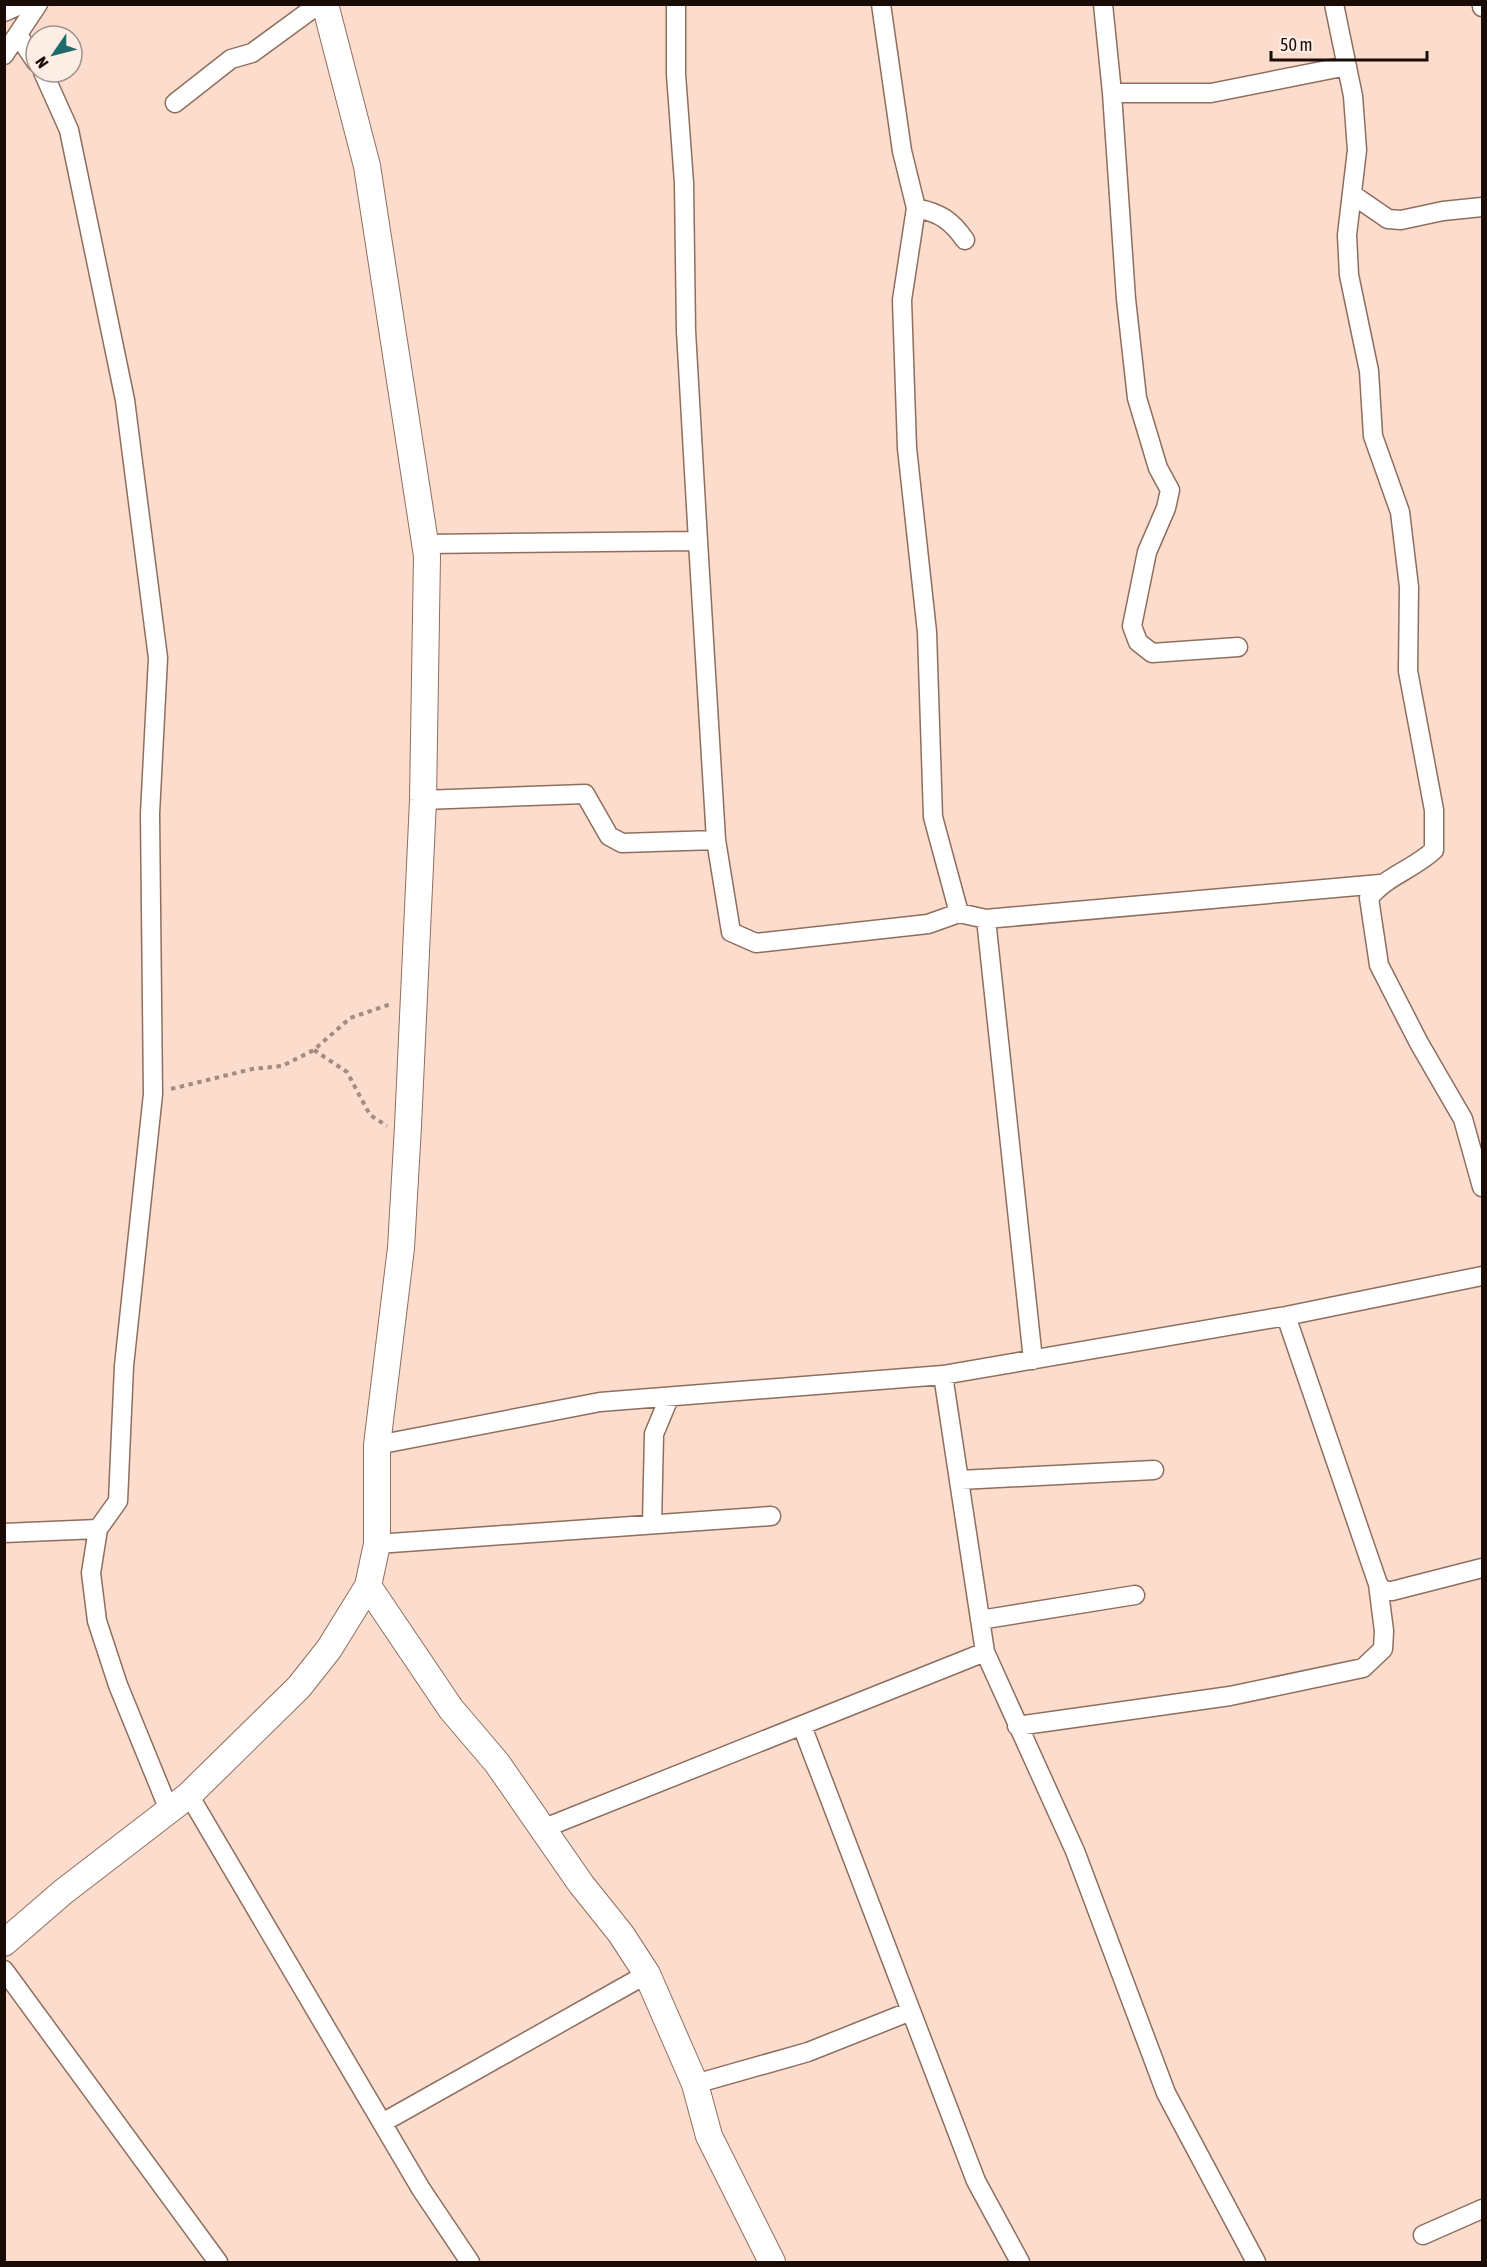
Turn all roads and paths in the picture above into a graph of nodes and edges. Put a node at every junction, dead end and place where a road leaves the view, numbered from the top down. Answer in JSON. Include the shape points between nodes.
{"nodes":[{"id":1,"x":22,"y":4,"type":"edge"},
{"id":2,"x":38,"y":4,"type":"edge"},
{"id":3,"x":319,"y":4,"type":"edge"},
{"id":4,"x":325,"y":4,"type":"edge"},
{"id":5,"x":676,"y":4,"type":"edge"},
{"id":6,"x":881,"y":4,"type":"edge"},
{"id":7,"x":1103,"y":4,"type":"edge"},
{"id":8,"x":1334,"y":4,"type":"edge"},
{"id":9,"x":4,"y":12,"type":"edge"},
{"id":10,"x":18,"y":36,"type":"junction"},
{"id":11,"x":24,"y":45,"type":"edge"},
{"id":12,"x":4,"y":55,"type":"edge"},
{"id":13,"x":1347,"y":66,"type":"junction"},
{"id":14,"x":48,"y":84,"type":"edge"},
{"id":15,"x":1112,"y":93,"type":"junction"},
{"id":16,"x":175,"y":102,"type":"dead end"},
{"id":17,"x":1353,"y":195,"type":"junction"},
{"id":18,"x":1482,"y":207,"type":"edge"},
{"id":19,"x":916,"y":208,"type":"junction"},
{"id":20,"x":965,"y":240,"type":"dead end"},
{"id":21,"x":698,"y":541,"type":"junction"},
{"id":22,"x":426,"y":544,"type":"junction"},
{"id":23,"x":1238,"y":647,"type":"dead end"},
{"id":24,"x":423,"y":800,"type":"junction"},
{"id":25,"x":716,"y":840,"type":"junction"},
{"id":26,"x":1380,"y":884,"type":"junction"},
{"id":27,"x":958,"y":913,"type":"junction"},
{"id":28,"x":986,"y":919,"type":"junction"},
{"id":29,"x":413,"y":1001,"type":"junction"},
{"id":30,"x":314,"y":1050,"type":"junction"},
{"id":31,"x":153,"y":1094,"type":"junction"},
{"id":32,"x":408,"y":1126,"type":"junction"},
{"id":33,"x":1482,"y":1187,"type":"edge"},
{"id":34,"x":1482,"y":1276,"type":"edge"},
{"id":35,"x":1286,"y":1316,"type":"junction"},
{"id":36,"x":1033,"y":1360,"type":"junction"},
{"id":37,"x":943,"y":1375,"type":"junction"},
{"id":38,"x":669,"y":1398,"type":"junction"},
{"id":39,"x":377,"y":1445,"type":"junction"},
{"id":40,"x":1154,"y":1470,"type":"dead end"},
{"id":41,"x":960,"y":1480,"type":"junction"},
{"id":42,"x":771,"y":1516,"type":"dead end"},
{"id":43,"x":652,"y":1524,"type":"junction"},
{"id":44,"x":98,"y":1529,"type":"junction"},
{"id":45,"x":4,"y":1533,"type":"edge"},
{"id":46,"x":377,"y":1544,"type":"junction"},
{"id":47,"x":1482,"y":1568,"type":"edge"},
{"id":48,"x":1378,"y":1584,"type":"junction"},
{"id":49,"x":368,"y":1586,"type":"junction"},
{"id":50,"x":1135,"y":1595,"type":"dead end"},
{"id":51,"x":980,"y":1620,"type":"junction"},
{"id":52,"x":985,"y":1652,"type":"junction"},
{"id":53,"x":802,"y":1726,"type":"junction"},
{"id":54,"x":1017,"y":1726,"type":"junction"},
{"id":55,"x":179,"y":1803,"type":"junction"},
{"id":56,"x":542,"y":1829,"type":"junction"},
{"id":57,"x":4,"y":1943,"type":"edge"},
{"id":58,"x":4,"y":1970,"type":"edge"},
{"id":59,"x":647,"y":1974,"type":"junction"},
{"id":60,"x":911,"y":2010,"type":"junction"},
{"id":61,"x":695,"y":2084,"type":"junction"},
{"id":62,"x":382,"y":2123,"type":"junction"},
{"id":63,"x":1482,"y":2209,"type":"edge"},
{"id":64,"x":1423,"y":2235,"type":"dead end"},
{"id":65,"x":218,"y":2262,"type":"edge"},
{"id":66,"x":470,"y":2262,"type":"edge"},
{"id":67,"x":772,"y":2262,"type":"edge"},
{"id":68,"x":1020,"y":2262,"type":"edge"},
{"id":69,"x":1256,"y":2262,"type":"edge"}],
"edges":[{"from":1,"to":9,"type":"street"},
{"from":2,"to":10,"type":"street"},
{"from":3,"to":16,"type":"street","via":[[252,53],[231,59]]},
{"from":4,"to":22,"type":"street","via":[[368,166]]},
{"from":5,"to":21,"type":"street","via":[[685,321]]},
{"from":6,"to":19,"type":"street","via":[[902,151]]},
{"from":7,"to":15,"type":"street"},
{"from":8,"to":13,"type":"street"},
{"from":10,"to":11,"type":"street"},
{"from":10,"to":12,"type":"street"},
{"from":13,"to":15,"type":"street","via":[[1211,93]]},
{"from":13,"to":17,"type":"street","via":[[1357,150]]},
{"from":14,"to":31,"type":"street","via":[[69,130],[125,400],[158,658],[150,814]]},
{"from":15,"to":23,"type":"street","via":[[1137,398],[1158,468],[1170,490],[1147,552],[1132,626],[1138,642],[1152,653]]},
{"from":17,"to":18,"type":"street","via":[[1388,219]]},
{"from":17,"to":26,"type":"street","via":[[1347,235],[1349,275],[1369,371],[1373,436],[1400,512],[1409,587],[1408,671],[1434,810],[1434,850],[1419,864]]},
{"from":19,"to":20,"type":"street","via":[[937,212],[953,222]]},
{"from":19,"to":27,"type":"street","via":[[902,300],[907,448],[927,632],[933,817]]},
{"from":21,"to":22,"type":"street"},
{"from":21,"to":25,"type":"street"},
{"from":22,"to":24,"type":"street"},
{"from":24,"to":25,"type":"street","via":[[585,794],[609,836],[622,843]]},
{"from":24,"to":29,"type":"street"},
{"from":25,"to":27,"type":"street","via":[[731,932],[756,943],[928,924]]},
{"from":26,"to":28,"type":"street"},
{"from":26,"to":33,"type":"street","via":[[1369,898],[1379,965],[1463,1119]]},
{"from":27,"to":28,"type":"street"},
{"from":28,"to":36,"type":"street"},
{"from":29,"to":30,"type":"path","via":[[380,1006],[350,1018]]},
{"from":29,"to":32,"type":"street"},
{"from":30,"to":31,"type":"path","via":[[282,1066],[252,1068]]},
{"from":30,"to":32,"type":"path","via":[[347,1072],[370,1115],[384,1126]]},
{"from":31,"to":44,"type":"street","via":[[124,1366],[118,1502]]},
{"from":32,"to":39,"type":"street","via":[[401,1248]]},
{"from":34,"to":35,"type":"street"},
{"from":35,"to":36,"type":"street"},
{"from":35,"to":48,"type":"street"},
{"from":36,"to":37,"type":"street"},
{"from":37,"to":38,"type":"street"},
{"from":37,"to":41,"type":"street"},
{"from":38,"to":39,"type":"street","via":[[600,1402]]},
{"from":38,"to":43,"type":"street","via":[[654,1434]]},
{"from":39,"to":46,"type":"street"},
{"from":40,"to":41,"type":"street"},
{"from":41,"to":51,"type":"street"},
{"from":42,"to":43,"type":"street"},
{"from":43,"to":46,"type":"street"},
{"from":44,"to":45,"type":"street"},
{"from":44,"to":55,"type":"street","via":[[91,1573],[97,1621],[117,1685]]},
{"from":46,"to":49,"type":"street"},
{"from":47,"to":48,"type":"street","via":[[1392,1591],[1384,1591]]},
{"from":48,"to":54,"type":"street","via":[[1383,1649],[1363,1668],[1230,1696]]},
{"from":49,"to":55,"type":"street","via":[[329,1649],[299,1687]]},
{"from":49,"to":56,"type":"street","via":[[451,1709],[497,1763]]},
{"from":50,"to":51,"type":"street"},
{"from":51,"to":52,"type":"street"},
{"from":52,"to":53,"type":"street"},
{"from":52,"to":54,"type":"street"},
{"from":53,"to":56,"type":"street"},
{"from":53,"to":60,"type":"street"},
{"from":54,"to":69,"type":"street","via":[[1075,1851],[1166,2093]]},
{"from":55,"to":57,"type":"street"},
{"from":55,"to":62,"type":"street"},
{"from":56,"to":59,"type":"street"},
{"from":58,"to":65,"type":"street"},
{"from":59,"to":61,"type":"street"},
{"from":59,"to":62,"type":"street"},
{"from":60,"to":61,"type":"street","via":[[808,2052]]},
{"from":60,"to":68,"type":"street","via":[[976,2181]]},
{"from":61,"to":67,"type":"street","via":[[709,2136]]},
{"from":62,"to":66,"type":"street"},
{"from":63,"to":64,"type":"street"}]}
